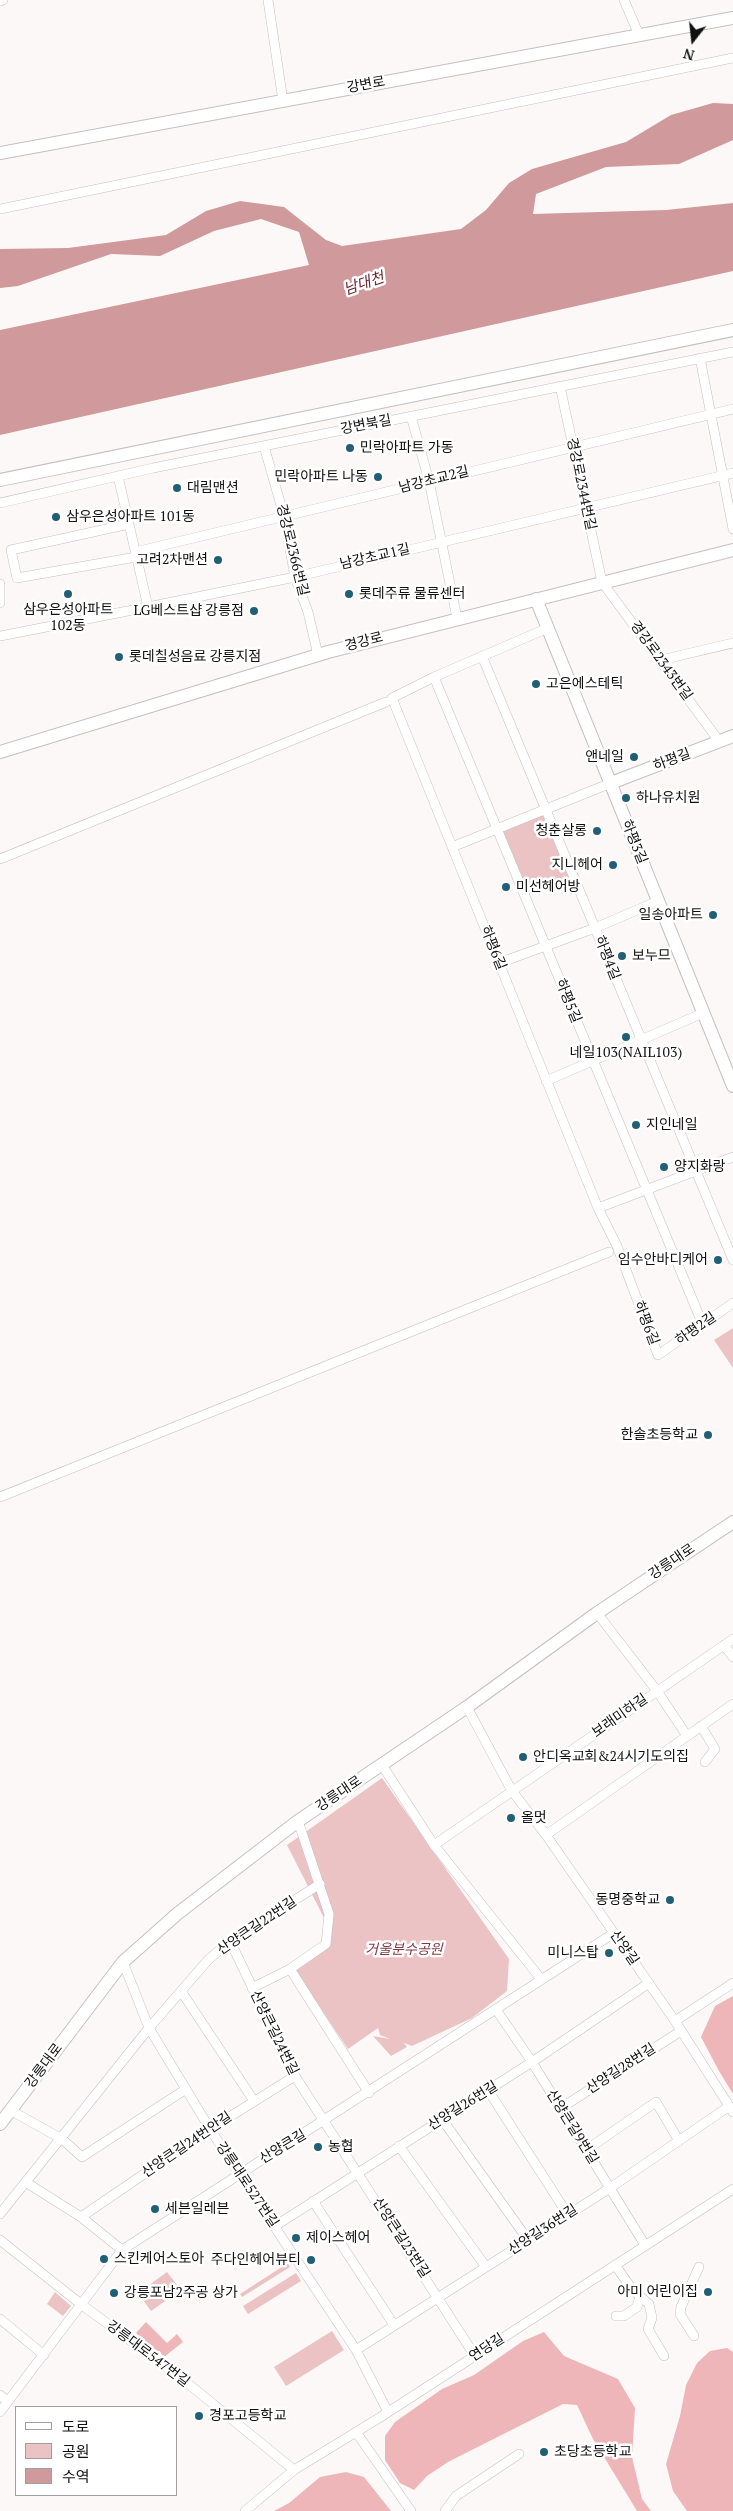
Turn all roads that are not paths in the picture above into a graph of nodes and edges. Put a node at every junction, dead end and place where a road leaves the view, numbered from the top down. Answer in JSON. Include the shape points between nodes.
{"nodes":[{"id":1,"x":268,"y":0,"type":"edge"},
{"id":2,"x":624,"y":0,"type":"edge"},
{"id":3,"x":733,"y":18,"type":"edge"},
{"id":4,"x":639,"y":35,"type":"junction"},
{"id":5,"x":733,"y":58,"type":"edge"},
{"id":6,"x":283,"y":101,"type":"junction"},
{"id":7,"x":0,"y":153,"type":"edge"},
{"id":8,"x":0,"y":209,"type":"edge"},
{"id":9,"x":733,"y":330,"type":"edge"},
{"id":10,"x":733,"y":352,"type":"edge"},
{"id":11,"x":700,"y":358,"type":"junction"},
{"id":12,"x":560,"y":386,"type":"junction"},
{"id":13,"x":733,"y":409,"type":"edge"},
{"id":14,"x":711,"y":414,"type":"junction"},
{"id":15,"x":411,"y":416,"type":"junction"},
{"id":16,"x":264,"y":446,"type":"junction"},
{"id":17,"x":573,"y":447,"type":"junction"},
{"id":18,"x":733,"y":473,"type":"edge"},
{"id":19,"x":722,"y":475,"type":"junction"},
{"id":20,"x":118,"y":476,"type":"junction"},
{"id":21,"x":0,"y":480,"type":"edge"},
{"id":22,"x":429,"y":481,"type":"junction"},
{"id":23,"x":0,"y":503,"type":"edge"},
{"id":24,"x":586,"y":507,"type":"junction"},
{"id":25,"x":284,"y":516,"type":"junction"},
{"id":26,"x":129,"y":524,"type":"junction"},
{"id":27,"x":733,"y":529,"type":"edge"},
{"id":28,"x":442,"y":542,"type":"junction"},
{"id":29,"x":733,"y":550,"type":"edge"},
{"id":30,"x":136,"y":555,"type":"junction"},
{"id":31,"x":295,"y":577,"type":"junction"},
{"id":32,"x":602,"y":582,"type":"junction"},
{"id":33,"x":0,"y":584,"type":"edge"},
{"id":34,"x":536,"y":599,"type":"junction"},
{"id":35,"x":0,"y":603,"type":"edge"},
{"id":36,"x":148,"y":607,"type":"junction"},
{"id":37,"x":457,"y":618,"type":"junction"},
{"id":38,"x":548,"y":628,"type":"junction"},
{"id":39,"x":0,"y":636,"type":"edge"},
{"id":40,"x":733,"y":643,"type":"edge"},
{"id":41,"x":318,"y":654,"type":"junction"},
{"id":42,"x":482,"y":656,"type":"junction"},
{"id":43,"x":661,"y":660,"type":"junction"},
{"id":44,"x":434,"y":677,"type":"junction"},
{"id":45,"x":386,"y":702,"type":"dead end"},
{"id":46,"x":733,"y":736,"type":"edge"},
{"id":47,"x":719,"y":741,"type":"junction"},
{"id":48,"x":0,"y":752,"type":"edge"},
{"id":49,"x":610,"y":783,"type":"junction"},
{"id":50,"x":546,"y":810,"type":"junction"},
{"id":51,"x":497,"y":829,"type":"junction"},
{"id":52,"x":452,"y":846,"type":"junction"},
{"id":53,"x":0,"y":860,"type":"edge"},
{"id":54,"x":658,"y":901,"type":"junction"},
{"id":55,"x":595,"y":928,"type":"junction"},
{"id":56,"x":545,"y":946,"type":"junction"},
{"id":57,"x":499,"y":963,"type":"junction"},
{"id":58,"x":703,"y":1013,"type":"junction"},
{"id":59,"x":641,"y":1040,"type":"junction"},
{"id":60,"x":592,"y":1061,"type":"junction"},
{"id":61,"x":546,"y":1082,"type":"junction"},
{"id":62,"x":733,"y":1086,"type":"edge"},
{"id":63,"x":733,"y":1157,"type":"edge"},
{"id":64,"x":695,"y":1170,"type":"junction"},
{"id":65,"x":645,"y":1188,"type":"junction"},
{"id":66,"x":598,"y":1208,"type":"junction"},
{"id":67,"x":609,"y":1252,"type":"dead end"},
{"id":68,"x":733,"y":1260,"type":"edge"},
{"id":69,"x":733,"y":1303,"type":"edge"},
{"id":70,"x":703,"y":1325,"type":"junction"},
{"id":71,"x":658,"y":1355,"type":"joint"},
{"id":72,"x":0,"y":1497,"type":"edge"},
{"id":73,"x":733,"y":1522,"type":"edge"},
{"id":74,"x":597,"y":1613,"type":"junction"},
{"id":75,"x":733,"y":1639,"type":"edge"},
{"id":76,"x":724,"y":1645,"type":"junction"},
{"id":77,"x":733,"y":1657,"type":"edge"},
{"id":78,"x":657,"y":1691,"type":"junction"},
{"id":79,"x":733,"y":1704,"type":"edge"},
{"id":80,"x":467,"y":1707,"type":"junction"},
{"id":81,"x":701,"y":1726,"type":"junction"},
{"id":82,"x":687,"y":1736,"type":"junction"},
{"id":83,"x":705,"y":1762,"type":"dead end"},
{"id":84,"x":382,"y":1765,"type":"junction"},
{"id":85,"x":512,"y":1791,"type":"junction"},
{"id":86,"x":298,"y":1821,"type":"junction"},
{"id":87,"x":546,"y":1836,"type":"junction"},
{"id":88,"x":434,"y":1845,"type":"junction"},
{"id":89,"x":320,"y":1884,"type":"junction"},
{"id":90,"x":614,"y":1934,"type":"junction"},
{"id":91,"x":230,"y":1941,"type":"junction"},
{"id":92,"x":123,"y":1962,"type":"junction"},
{"id":93,"x":290,"y":1969,"type":"junction"},
{"id":94,"x":541,"y":1979,"type":"junction"},
{"id":95,"x":649,"y":1983,"type":"junction"},
{"id":96,"x":733,"y":1983,"type":"edge"},
{"id":97,"x":252,"y":1988,"type":"junction"},
{"id":98,"x":181,"y":1991,"type":"junction"},
{"id":99,"x":497,"y":2011,"type":"junction"},
{"id":100,"x":675,"y":2021,"type":"junction"},
{"id":101,"x":149,"y":2028,"type":"junction"},
{"id":102,"x":681,"y":2031,"type":"junction"},
{"id":103,"x":532,"y":2062,"type":"junction"},
{"id":104,"x":295,"y":2076,"type":"junction"},
{"id":105,"x":186,"y":2089,"type":"junction"},
{"id":106,"x":488,"y":2090,"type":"junction"},
{"id":107,"x":369,"y":2093,"type":"junction"},
{"id":108,"x":254,"y":2101,"type":"junction"},
{"id":109,"x":560,"y":2108,"type":"junction"},
{"id":110,"x":10,"y":2110,"type":"junction"},
{"id":111,"x":731,"y":2110,"type":"edge"},
{"id":112,"x":442,"y":2119,"type":"junction"},
{"id":113,"x":324,"y":2122,"type":"junction"},
{"id":114,"x":0,"y":2124,"type":"edge"},
{"id":115,"x":210,"y":2129,"type":"junction"},
{"id":116,"x":62,"y":2139,"type":"junction"},
{"id":117,"x":679,"y":2141,"type":"junction"},
{"id":118,"x":399,"y":2146,"type":"junction"},
{"id":119,"x":586,"y":2150,"type":"junction"},
{"id":120,"x":358,"y":2172,"type":"junction"},
{"id":121,"x":239,"y":2174,"type":"junction"},
{"id":122,"x":26,"y":2183,"type":"junction"},
{"id":123,"x":610,"y":2188,"type":"junction"},
{"id":124,"x":733,"y":2189,"type":"edge"},
{"id":125,"x":313,"y":2201,"type":"junction"},
{"id":126,"x":0,"y":2214,"type":"edge"},
{"id":127,"x":568,"y":2215,"type":"junction"},
{"id":128,"x":81,"y":2217,"type":"junction"},
{"id":129,"x":275,"y":2226,"type":"junction"},
{"id":130,"x":0,"y":2240,"type":"edge"},
{"id":131,"x":528,"y":2240,"type":"junction"},
{"id":132,"x":645,"y":2245,"type":"junction"},
{"id":133,"x":122,"y":2250,"type":"junction"},
{"id":134,"x":615,"y":2264,"type":"junction"},
{"id":135,"x":699,"y":2266,"type":"dead end"},
{"id":136,"x":486,"y":2267,"type":"junction"},
{"id":137,"x":640,"y":2296,"type":"junction"},
{"id":138,"x":438,"y":2297,"type":"junction"},
{"id":139,"x":82,"y":2305,"type":"junction"},
{"id":140,"x":616,"y":2316,"type":"dead end"},
{"id":141,"x":0,"y":2319,"type":"edge"},
{"id":142,"x":394,"y":2325,"type":"junction"},
{"id":143,"x":694,"y":2336,"type":"dead end"},
{"id":144,"x":356,"y":2350,"type":"junction"},
{"id":145,"x":44,"y":2356,"type":"junction"},
{"id":146,"x":475,"y":2356,"type":"junction"},
{"id":147,"x":664,"y":2356,"type":"dead end"},
{"id":148,"x":0,"y":2395,"type":"edge"},
{"id":149,"x":8,"y":2401,"type":"junction"},
{"id":150,"x":0,"y":2412,"type":"edge"},
{"id":151,"x":388,"y":2412,"type":"junction"},
{"id":152,"x":356,"y":2432,"type":"junction"},
{"id":153,"x":519,"y":2454,"type":"dead end"},
{"id":154,"x":294,"y":2470,"type":"junction"},
{"id":155,"x":245,"y":2511,"type":"edge"},
{"id":156,"x":411,"y":2511,"type":"edge"},
{"id":157,"x":446,"y":2511,"type":"edge"}],
"edges":[{"from":1,"to":6,"type":"street"},
{"from":2,"to":4,"type":"street"},
{"from":3,"to":4,"type":"street","name":"강변로"},
{"from":4,"to":6,"type":"street","name":"강변로"},
{"from":5,"to":8,"type":"street"},
{"from":6,"to":7,"type":"street","name":"강변로"},
{"from":9,"to":21,"type":"street"},
{"from":10,"to":11,"type":"street","name":"강변북길"},
{"from":11,"to":12,"type":"street","name":"강변북길"},
{"from":11,"to":14,"type":"street"},
{"from":12,"to":15,"type":"street","name":"강변북길"},
{"from":12,"to":17,"type":"street","name":"경강로2344번길"},
{"from":13,"to":14,"type":"street","name":"남강초교2길"},
{"from":14,"to":17,"type":"street","name":"남강초교2길"},
{"from":14,"to":19,"type":"street"},
{"from":15,"to":16,"type":"street","name":"강변북길"},
{"from":15,"to":22,"type":"street"},
{"from":16,"to":20,"type":"street","name":"강변북길"},
{"from":16,"to":25,"type":"street","name":"경강로2366번길"},
{"from":17,"to":22,"type":"street","name":"남강초교2길"},
{"from":17,"to":24,"type":"street","name":"경강로2344번길"},
{"from":18,"to":19,"type":"street","name":"남강초교1길"},
{"from":19,"to":24,"type":"street","name":"남강초교1길"},
{"from":19,"to":27,"type":"street"},
{"from":20,"to":23,"type":"street","name":"강변북길"},
{"from":20,"to":26,"type":"street"},
{"from":22,"to":25,"type":"street","name":"남강초교2길"},
{"from":22,"to":28,"type":"street"},
{"from":24,"to":28,"type":"street","name":"남강초교1길"},
{"from":24,"to":32,"type":"street","name":"경강로2344번길"},
{"from":25,"to":30,"type":"street","name":"남강초교2길"},
{"from":25,"to":31,"type":"street","name":"경강로2366번길"},
{"from":26,"to":30,"type":"street"},
{"from":26,"to":30,"type":"street","name":"남강초교2길","via":[[11,550],[16,578]]},
{"from":28,"to":31,"type":"street","name":"남강초교1길"},
{"from":28,"to":37,"type":"street"},
{"from":29,"to":32,"type":"street","name":"경강로"},
{"from":30,"to":36,"type":"street"},
{"from":31,"to":36,"type":"street","name":"남강초교1길"},
{"from":31,"to":41,"type":"street","name":"경강로2366번길"},
{"from":32,"to":34,"type":"street","name":"경강로"},
{"from":32,"to":43,"type":"street","name":"경강로2343번길"},
{"from":33,"to":35,"type":"street"},
{"from":34,"to":37,"type":"street","name":"경강로"},
{"from":34,"to":38,"type":"street","name":"하평3길"},
{"from":36,"to":39,"type":"street","name":"남강초교1길"},
{"from":37,"to":41,"type":"street","name":"경강로"},
{"from":38,"to":42,"type":"street","name":"하평6길"},
{"from":38,"to":49,"type":"street","name":"하평3길"},
{"from":40,"to":43,"type":"street"},
{"from":41,"to":48,"type":"street","name":"경강로"},
{"from":42,"to":44,"type":"street","name":"하평6길"},
{"from":42,"to":50,"type":"street","name":"하평4길"},
{"from":43,"to":47,"type":"street","name":"경강로2343번길"},
{"from":44,"to":51,"type":"street","name":"하평5길"},
{"from":44,"to":52,"type":"street","name":"하평6길","via":[[392,698]]},
{"from":45,"to":53,"type":"street"},
{"from":46,"to":47,"type":"street","name":"하평길"},
{"from":47,"to":49,"type":"street","name":"하평길"},
{"from":49,"to":50,"type":"street"},
{"from":49,"to":54,"type":"street","name":"하평3길"},
{"from":50,"to":51,"type":"street"},
{"from":50,"to":55,"type":"street","name":"하평4길"},
{"from":51,"to":52,"type":"street"},
{"from":51,"to":56,"type":"street","name":"하평5길"},
{"from":52,"to":57,"type":"street","name":"하평6길"},
{"from":54,"to":55,"type":"street"},
{"from":54,"to":58,"type":"street","name":"하평3길"},
{"from":55,"to":56,"type":"street"},
{"from":55,"to":59,"type":"street","name":"하평4길"},
{"from":56,"to":57,"type":"street"},
{"from":56,"to":60,"type":"street","name":"하평5길"},
{"from":57,"to":61,"type":"street","name":"하평6길"},
{"from":58,"to":59,"type":"street"},
{"from":58,"to":62,"type":"street","name":"하평3길"},
{"from":59,"to":60,"type":"street"},
{"from":59,"to":64,"type":"street","name":"하평4길"},
{"from":60,"to":61,"type":"street"},
{"from":60,"to":65,"type":"street","name":"하평5길"},
{"from":61,"to":66,"type":"street","name":"하평6길"},
{"from":63,"to":64,"type":"street"},
{"from":64,"to":65,"type":"street"},
{"from":64,"to":68,"type":"street","name":"하평4길"},
{"from":65,"to":66,"type":"street"},
{"from":65,"to":70,"type":"street","name":"하평5길"},
{"from":66,"to":71,"type":"street","name":"하평6길","via":[[617,1246]]},
{"from":67,"to":72,"type":"street"},
{"from":69,"to":70,"type":"street","name":"하평2길"},
{"from":70,"to":71,"type":"street","name":"하평2길"},
{"from":73,"to":74,"type":"street","name":"강릉대로"},
{"from":74,"to":78,"type":"street"},
{"from":74,"to":80,"type":"street","name":"강릉대로"},
{"from":75,"to":76,"type":"street","name":"보래미하길"},
{"from":76,"to":77,"type":"street"},
{"from":76,"to":78,"type":"street","name":"보래미하길"},
{"from":78,"to":82,"type":"street"},
{"from":78,"to":85,"type":"street","name":"보래미하길"},
{"from":79,"to":81,"type":"street"},
{"from":80,"to":84,"type":"street","name":"강릉대로"},
{"from":80,"to":85,"type":"street","name":"산양길"},
{"from":81,"to":82,"type":"street"},
{"from":81,"to":83,"type":"street","via":[[715,1749]]},
{"from":82,"to":87,"type":"street"},
{"from":84,"to":86,"type":"street","name":"강릉대로"},
{"from":84,"to":88,"type":"street"},
{"from":85,"to":87,"type":"street","name":"산양길"},
{"from":85,"to":88,"type":"street","name":"보래미하길"},
{"from":86,"to":89,"type":"street"},
{"from":86,"to":92,"type":"street","name":"강릉대로","via":[[177,1914]]},
{"from":87,"to":90,"type":"street","name":"산양길"},
{"from":88,"to":94,"type":"street"},
{"from":89,"to":91,"type":"street","name":"산양큰길22번길"},
{"from":89,"to":93,"type":"street","via":[[329,1914],[326,1944]]},
{"from":90,"to":94,"type":"street","name":"산양큰길"},
{"from":90,"to":95,"type":"street","name":"산양길"},
{"from":91,"to":97,"type":"street","name":"산양큰길24번길"},
{"from":91,"to":98,"type":"street","name":"산양큰길22번길"},
{"from":92,"to":101,"type":"street","name":"강릉대로527번길"},
{"from":92,"to":110,"type":"street","name":"강릉대로"},
{"from":93,"to":97,"type":"street"},
{"from":93,"to":107,"type":"street"},
{"from":94,"to":99,"type":"street","name":"산양큰길"},
{"from":95,"to":100,"type":"street","name":"산양길"},
{"from":95,"to":103,"type":"street","name":"산양길26번길"},
{"from":96,"to":100,"type":"street"},
{"from":97,"to":104,"type":"street","name":"산양큰길24번길"},
{"from":98,"to":101,"type":"street","name":"산양큰길22번길"},
{"from":98,"to":108,"type":"street"},
{"from":99,"to":103,"type":"street","name":"산양큰길9번길"},
{"from":99,"to":107,"type":"street","name":"산양큰길"},
{"from":100,"to":102,"type":"street","name":"산양길"},
{"from":101,"to":105,"type":"street","name":"강릉대로527번길"},
{"from":101,"to":116,"type":"street","name":"산양큰길22번길"},
{"from":102,"to":109,"type":"street","name":"산양길28번길"},
{"from":102,"to":111,"type":"street","name":"산양길"},
{"from":103,"to":106,"type":"street","name":"산양길26번길"},
{"from":103,"to":109,"type":"street","name":"산양큰길9번길"},
{"from":104,"to":108,"type":"street","name":"산양큰길24번안길"},
{"from":104,"to":113,"type":"street","name":"산양큰길24번길"},
{"from":105,"to":115,"type":"street","name":"강릉대로527번길"},
{"from":105,"to":116,"type":"street","via":[[82,2157]]},
{"from":106,"to":112,"type":"street","name":"산양길26번길"},
{"from":106,"to":127,"type":"street"},
{"from":107,"to":113,"type":"street","name":"산양큰길"},
{"from":108,"to":115,"type":"street","name":"산양큰길24번안길"},
{"from":109,"to":119,"type":"street","name":"산양큰길9번길"},
{"from":110,"to":114,"type":"street","name":"강릉대로"},
{"from":110,"to":116,"type":"street"},
{"from":111,"to":117,"type":"street","name":"산양길36번길"},
{"from":112,"to":118,"type":"street","name":"산양길26번길"},
{"from":112,"to":131,"type":"street"},
{"from":113,"to":120,"type":"street","name":"산양큰길23번길"},
{"from":113,"to":121,"type":"street","name":"산양큰길"},
{"from":115,"to":121,"type":"street","name":"강릉대로527번길"},
{"from":115,"to":128,"type":"street","name":"산양큰길24번안길"},
{"from":116,"to":122,"type":"street","name":"산양큰길22번길"},
{"from":117,"to":119,"type":"street","via":[[656,2102]]},
{"from":117,"to":123,"type":"street","name":"산양길36번길"},
{"from":118,"to":120,"type":"street","name":"산양길26번길"},
{"from":118,"to":136,"type":"street"},
{"from":119,"to":123,"type":"street","name":"산양큰길9번길"},
{"from":120,"to":125,"type":"street","name":"산양길26번길"},
{"from":120,"to":138,"type":"street","name":"산양큰길23번길"},
{"from":121,"to":129,"type":"street","name":"강릉대로527번길"},
{"from":121,"to":133,"type":"street","name":"산양큰길"},
{"from":122,"to":126,"type":"street","name":"산양큰길22번길"},
{"from":122,"to":128,"type":"street"},
{"from":123,"to":127,"type":"street","name":"산양길36번길"},
{"from":123,"to":132,"type":"street","name":"산양큰길9번길"},
{"from":124,"to":132,"type":"street","name":"연당길"},
{"from":125,"to":129,"type":"street","name":"산양길26번길"},
{"from":125,"to":142,"type":"street"},
{"from":127,"to":131,"type":"street","name":"산양길36번길"},
{"from":128,"to":133,"type":"street"},
{"from":129,"to":144,"type":"street","name":"강릉대로527번길"},
{"from":130,"to":139,"type":"street","name":"강릉대로547번길"},
{"from":131,"to":136,"type":"street","name":"산양길36번길"},
{"from":132,"to":134,"type":"street","name":"연당길"},
{"from":133,"to":139,"type":"street","name":"산양큰길"},
{"from":134,"to":137,"type":"street"},
{"from":134,"to":146,"type":"street","name":"연당길"},
{"from":135,"to":143,"type":"street","via":[[680,2314]]},
{"from":136,"to":138,"type":"street","name":"산양길36번길"},
{"from":137,"to":140,"type":"street","via":[[637,2308],[624,2316]]},
{"from":137,"to":147,"type":"street","via":[[649,2304],[652,2318],[648,2329]]},
{"from":138,"to":142,"type":"street","name":"산양길36번길"},
{"from":138,"to":146,"type":"street","name":"산양큰길23번길"},
{"from":139,"to":145,"type":"street","name":"산양큰길"},
{"from":139,"to":154,"type":"street","name":"강릉대로547번길","via":[[180,2377]]},
{"from":141,"to":145,"type":"street"},
{"from":142,"to":144,"type":"street","name":"산양길36번길"},
{"from":144,"to":151,"type":"street","name":"강릉대로527번길"},
{"from":145,"to":149,"type":"street","name":"산양큰길"},
{"from":146,"to":151,"type":"street","name":"연당길"},
{"from":148,"to":149,"type":"street"},
{"from":149,"to":150,"type":"street","name":"산양큰길"},
{"from":151,"to":152,"type":"street","name":"연당길"},
{"from":152,"to":154,"type":"street","name":"연당길"},
{"from":152,"to":156,"type":"street"},
{"from":153,"to":157,"type":"street","via":[[456,2496]]},
{"from":154,"to":155,"type":"street","name":"연당길"}]}
